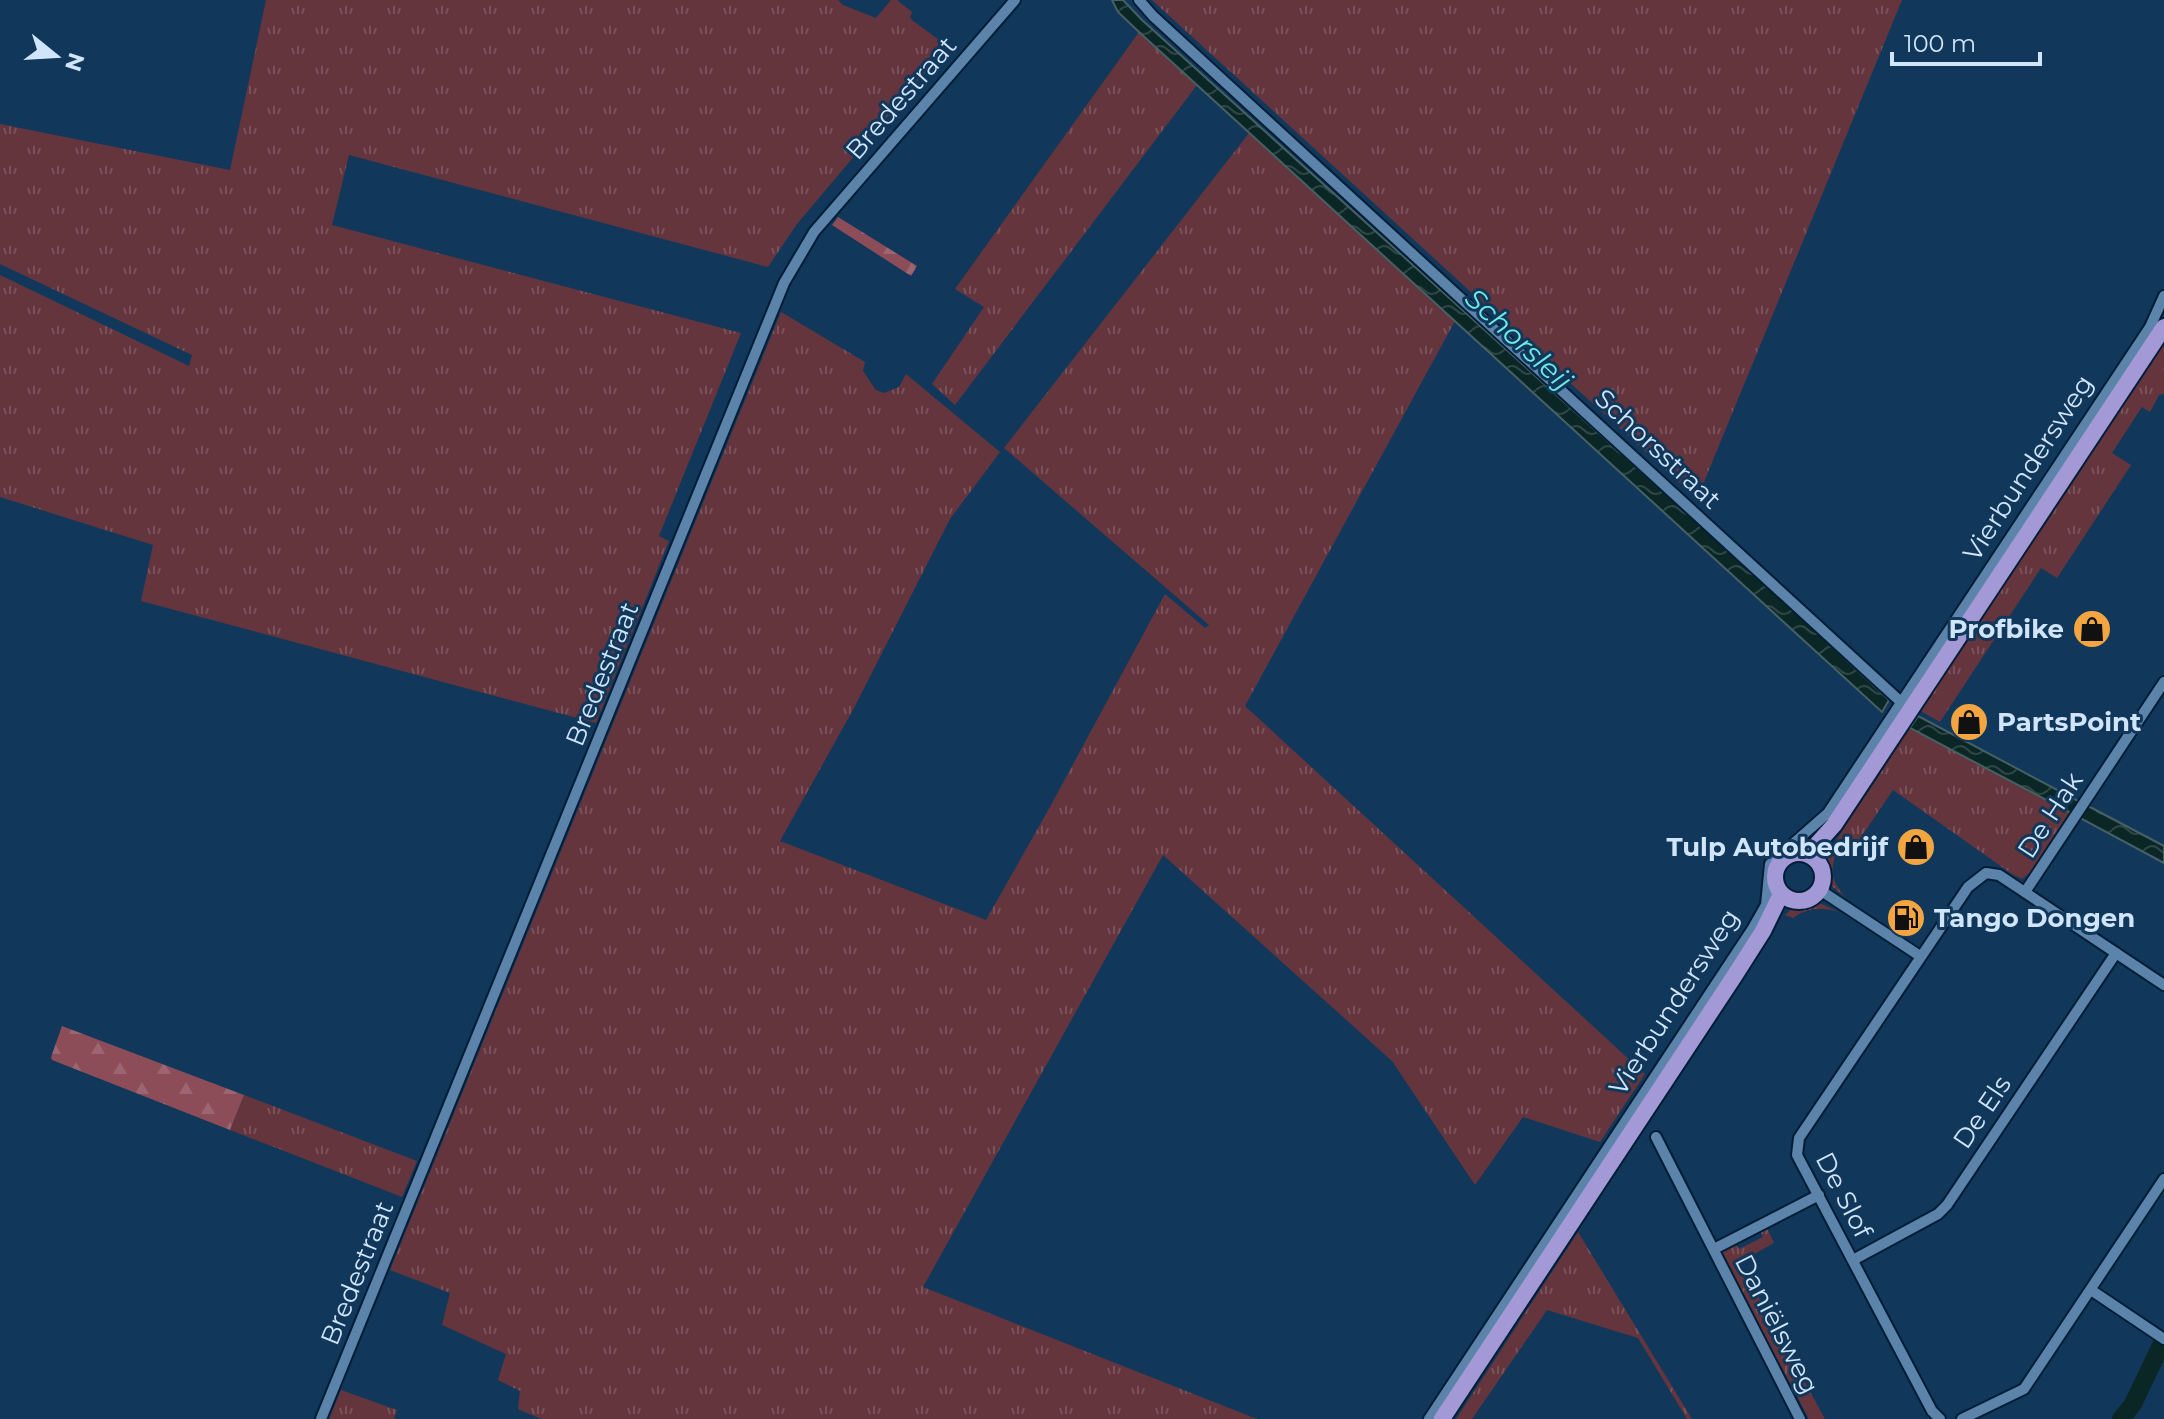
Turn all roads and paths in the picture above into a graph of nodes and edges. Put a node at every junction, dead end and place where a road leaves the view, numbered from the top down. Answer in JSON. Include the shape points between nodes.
{"nodes":[{"id":1,"x":1015,"y":0,"type":"edge"},
{"id":2,"x":1139,"y":0,"type":"edge"},
{"id":3,"x":2164,"y":296,"type":"edge"},
{"id":4,"x":2164,"y":327,"type":"edge"},
{"id":5,"x":2056,"y":479,"type":"junction"},
{"id":6,"x":2164,"y":682,"type":"edge"},
{"id":7,"x":1902,"y":703,"type":"junction"},
{"id":8,"x":1814,"y":859,"type":"junction"},
{"id":9,"x":1820,"y":890,"type":"junction"},
{"id":10,"x":2025,"y":892,"type":"junction"},
{"id":11,"x":1787,"y":897,"type":"junction"},
{"id":12,"x":2116,"y":953,"type":"junction"},
{"id":13,"x":1920,"y":956,"type":"junction"},
{"id":14,"x":1731,"y":972,"type":"junction"},
{"id":15,"x":2164,"y":985,"type":"edge"},
{"id":16,"x":1656,"y":1137,"type":"dead end"},
{"id":17,"x":2164,"y":1179,"type":"edge"},
{"id":18,"x":1819,"y":1195,"type":"junction"},
{"id":19,"x":1714,"y":1249,"type":"junction"},
{"id":20,"x":1853,"y":1260,"type":"junction"},
{"id":21,"x":2091,"y":1290,"type":"junction"},
{"id":22,"x":1516,"y":1298,"type":"junction"},
{"id":23,"x":2164,"y":1339,"type":"edge"},
{"id":24,"x":1980,"y":1416,"type":"edge"},
{"id":25,"x":321,"y":1419,"type":"edge"},
{"id":26,"x":1429,"y":1419,"type":"edge"},
{"id":27,"x":1442,"y":1419,"type":"edge"},
{"id":28,"x":1800,"y":1419,"type":"edge"},
{"id":29,"x":1940,"y":1419,"type":"edge"},
{"id":30,"x":1962,"y":1419,"type":"edge"}],
"edges":[{"from":1,"to":25,"type":"street","name":"Bredestraat","via":[[814,232],[784,283]]},
{"from":2,"to":7,"type":"street","name":"Schorsstraat"},
{"from":3,"to":5,"type":"street","name":"Vierbundersweg"},
{"from":4,"to":5,"type":"main road","name":"Vierbundersweg"},
{"from":5,"to":7,"type":"street","name":"Vierbundersweg"},
{"from":5,"to":8,"type":"main road","name":"Vierbundersweg"},
{"from":6,"to":10,"type":"street","name":"De Hak"},
{"from":7,"to":14,"type":"street","name":"Vierbundersweg","via":[[1828,813],[1770,864],[1766,905]]},
{"from":8,"to":9,"type":"main road","via":[[1824,877]]},
{"from":8,"to":11,"type":"main road","via":[[1792,854],[1779,863],[1775,879]]},
{"from":9,"to":11,"type":"main road","via":[[1808,900]]},
{"from":9,"to":13,"type":"street"},
{"from":10,"to":12,"type":"street","name":"De Slof"},
{"from":10,"to":13,"type":"street","name":"De Slof","via":[[1999,875],[1977,878]]},
{"from":11,"to":14,"type":"main road","name":"Vierbundersweg"},
{"from":12,"to":15,"type":"street","name":"De Slof"},
{"from":12,"to":20,"type":"street","name":"De Els","via":[[1947,1205]]},
{"from":13,"to":18,"type":"street","name":"De Slof","via":[[1799,1138],[1797,1155]]},
{"from":14,"to":22,"type":"main road","name":"Vierbundersweg"},
{"from":16,"to":19,"type":"street","name":"Daniëlsweg"},
{"from":17,"to":21,"type":"street"},
{"from":18,"to":19,"type":"street","name":"Daniëlsweg"},
{"from":18,"to":20,"type":"street","name":"De Slof"},
{"from":19,"to":28,"type":"street","name":"Daniëlsweg"},
{"from":20,"to":29,"type":"street","name":"De Slof"},
{"from":21,"to":23,"type":"street"},
{"from":21,"to":24,"type":"street","via":[[2024,1389]]},
{"from":22,"to":26,"type":"street","name":"Vierbundersweg"},
{"from":22,"to":27,"type":"main road","name":"Vierbundersweg"},
{"from":24,"to":30,"type":"street"}]}
